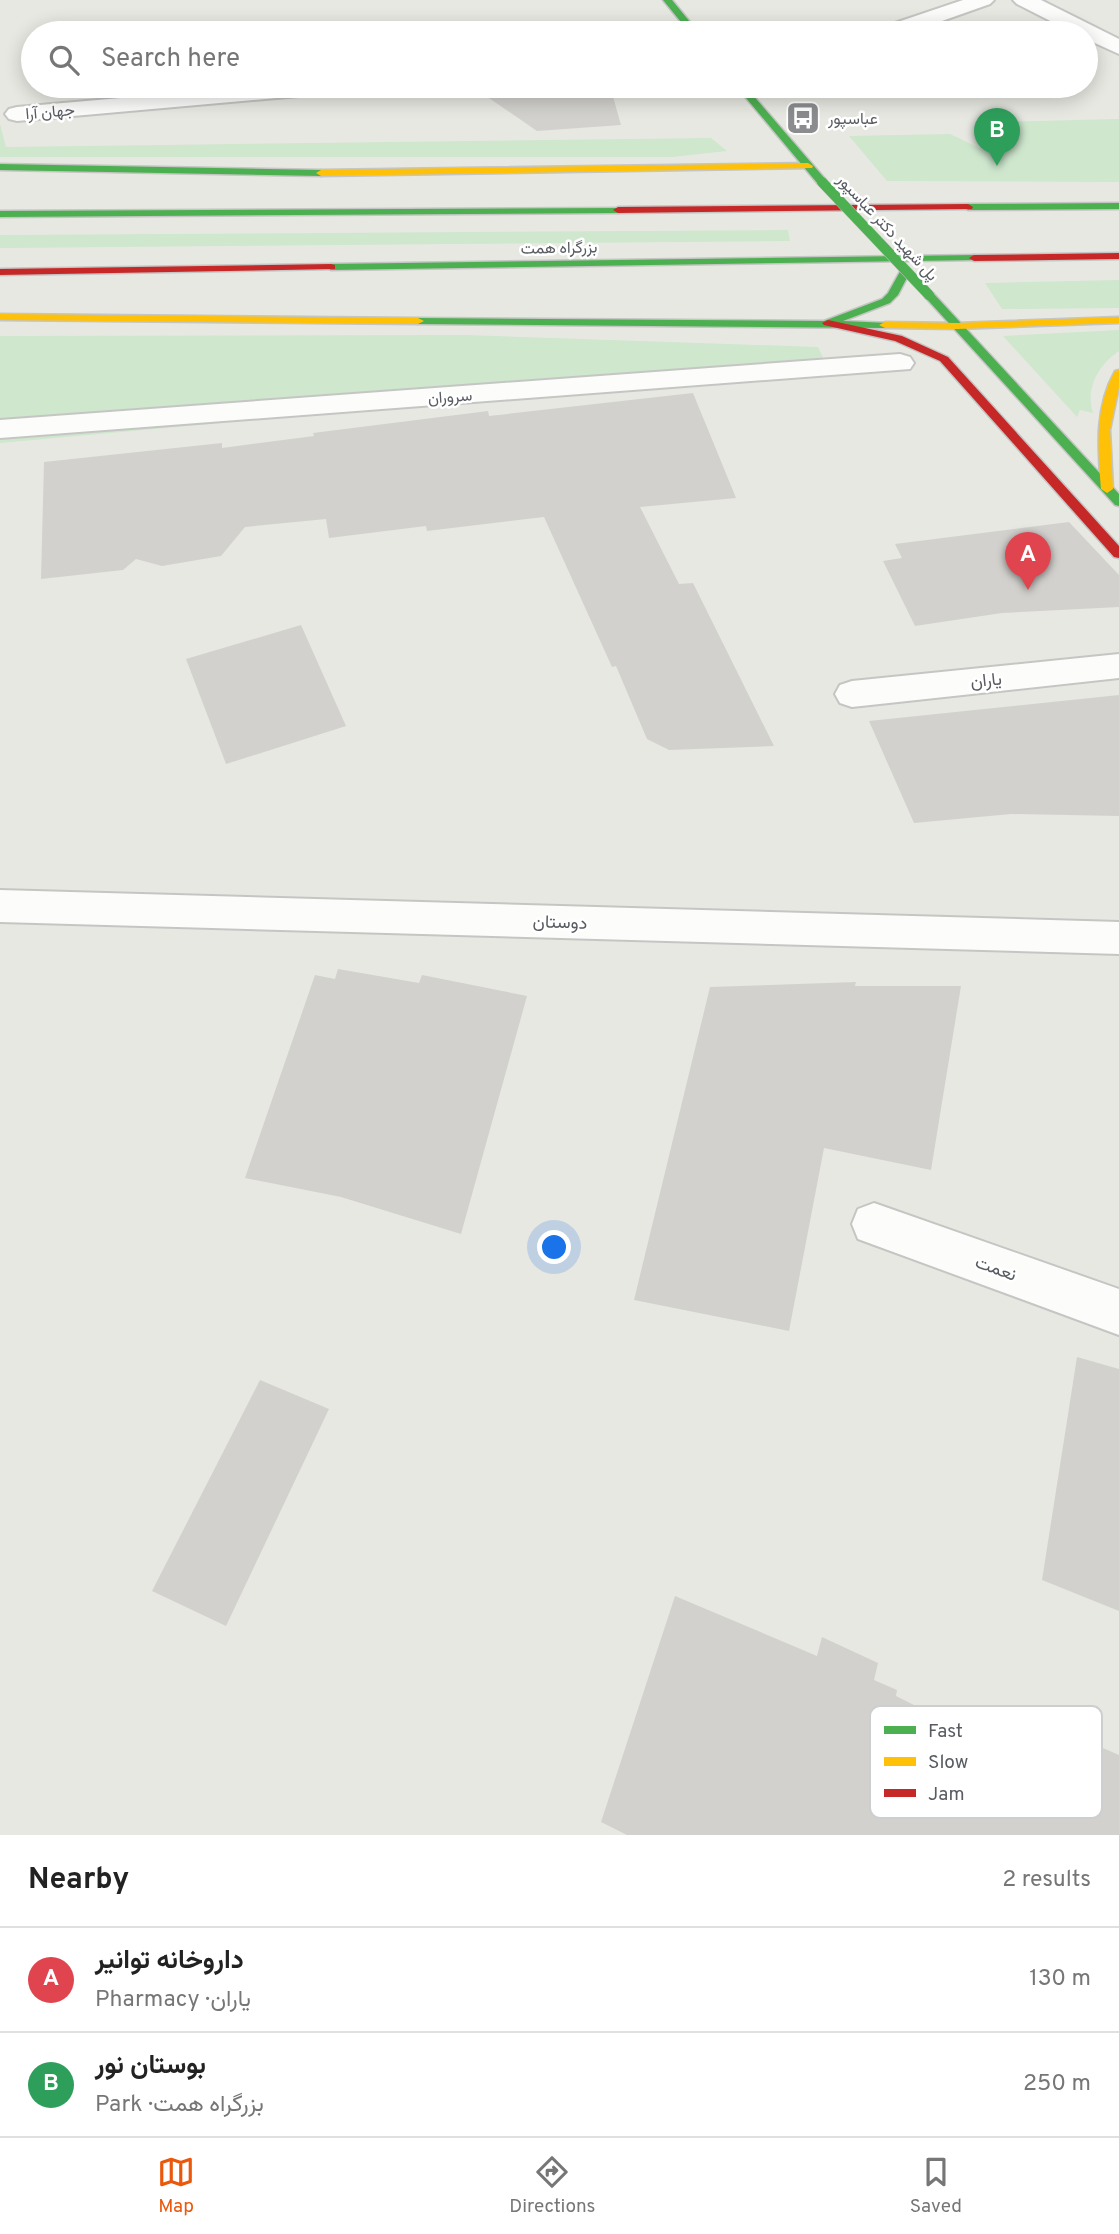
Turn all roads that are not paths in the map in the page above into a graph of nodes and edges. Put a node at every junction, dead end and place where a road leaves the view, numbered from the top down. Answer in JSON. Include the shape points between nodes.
{"nodes":[{"id":1,"x":667,"y":0,"type":"edge"},
{"id":2,"x":983,"y":0,"type":"edge"},
{"id":3,"x":1024,"y":0,"type":"edge"},
{"id":4,"x":1062,"y":0,"type":"edge"},
{"id":5,"x":685,"y":21,"type":"edge"},
{"id":6,"x":923,"y":21,"type":"edge"},
{"id":7,"x":1066,"y":21,"type":"edge"},
{"id":8,"x":1119,"y":29,"type":"edge"},
{"id":9,"x":1098,"y":37,"type":"edge"},
{"id":10,"x":1119,"y":47,"type":"edge"},
{"id":11,"x":198,"y":98,"type":"edge"},
{"id":12,"x":750,"y":98,"type":"edge"},
{"id":13,"x":17,"y":114,"type":"dead end"},
{"id":14,"x":808,"y":166,"type":"junction"},
{"id":15,"x":0,"y":167,"type":"edge"},
{"id":16,"x":143,"y":196,"type":"dead end"},
{"id":17,"x":1119,"y":206,"type":"edge"},
{"id":18,"x":340,"y":210,"type":"junction"},
{"id":19,"x":0,"y":214,"type":"edge"},
{"id":20,"x":1119,"y":256,"type":"edge"},
{"id":21,"x":905,"y":270,"type":"junction"},
{"id":22,"x":0,"y":272,"type":"edge"},
{"id":23,"x":0,"y":317,"type":"edge"},
{"id":24,"x":1119,"y":320,"type":"edge"},
{"id":25,"x":828,"y":323,"type":"junction"},
{"id":26,"x":957,"y":326,"type":"junction"},
{"id":27,"x":900,"y":363,"type":"dead end"},
{"id":28,"x":1119,"y":374,"type":"edge"},
{"id":29,"x":0,"y":429,"type":"edge"},
{"id":30,"x":1107,"y":489,"type":"junction"},
{"id":31,"x":1119,"y":502,"type":"edge"},
{"id":32,"x":1119,"y":554,"type":"edge"},
{"id":33,"x":1119,"y":666,"type":"edge"},
{"id":34,"x":852,"y":694,"type":"dead end"},
{"id":35,"x":0,"y":906,"type":"edge"},
{"id":36,"x":1119,"y":938,"type":"edge"},
{"id":37,"x":874,"y":1224,"type":"dead end"},
{"id":38,"x":1119,"y":1312,"type":"edge"}],
"edges":[{"from":1,"to":5,"type":"main road"},
{"from":2,"to":6,"type":"street"},
{"from":3,"to":7,"type":"street"},
{"from":4,"to":8,"type":"street"},
{"from":9,"to":10,"type":"street"},
{"from":11,"to":13,"type":"street","name":"جهان آرا"},
{"from":12,"to":14,"type":"main road"},
{"from":14,"to":15,"type":"main road","via":[[352,172]]},
{"from":14,"to":21,"type":"main road","name":"پل شهید دکتر عباسپور","bridge":true},
{"from":16,"to":18,"type":"main road"},
{"from":17,"to":18,"type":"main road"},
{"from":18,"to":19,"type":"main road"},
{"from":20,"to":22,"type":"main road","name":"بزرگراه همت"},
{"from":21,"to":25,"type":"main road","via":[[886,301]]},
{"from":21,"to":26,"type":"main road","name":"پل شهید دکتر عباسپور","bridge":true},
{"from":23,"to":25,"type":"main road"},
{"from":24,"to":26,"type":"main road"},
{"from":25,"to":26,"type":"main road"},
{"from":25,"to":32,"type":"main road","via":[[898,338],[944,359]]},
{"from":26,"to":30,"type":"main road"},
{"from":27,"to":29,"type":"street","name":"سروران"},
{"from":28,"to":30,"type":"main road","via":[[1103,412]]},
{"from":30,"to":31,"type":"main road"},
{"from":33,"to":34,"type":"street","name":"یاران"},
{"from":35,"to":36,"type":"street","name":"دوستان"},
{"from":37,"to":38,"type":"street","name":"نعمت"}]}
